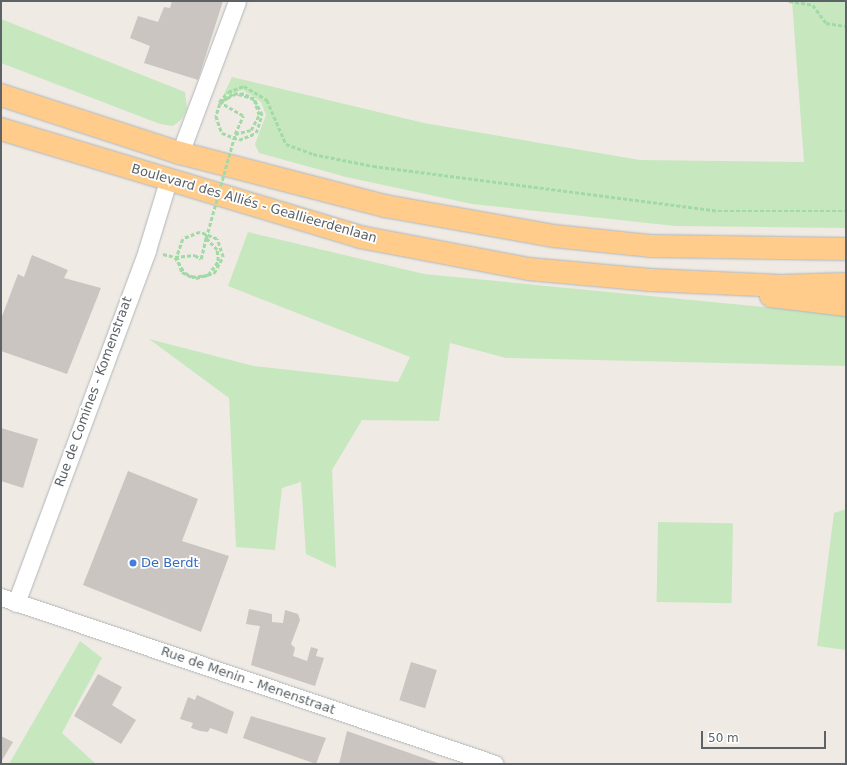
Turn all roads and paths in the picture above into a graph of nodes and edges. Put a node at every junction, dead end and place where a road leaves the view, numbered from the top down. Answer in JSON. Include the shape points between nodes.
{"nodes":[{"id":1,"x":237,"y":1,"type":"edge"},
{"id":2,"x":789,"y":1,"type":"edge"},
{"id":3,"x":846,"y":26,"type":"edge"},
{"id":4,"x":1,"y":95,"type":"edge"},
{"id":5,"x":224,"y":99,"type":"dead end"},
{"id":6,"x":1,"y":129,"type":"edge"},
{"id":7,"x":235,"y":134,"type":"junction"},
{"id":8,"x":180,"y":154,"type":"junction"},
{"id":9,"x":168,"y":181,"type":"junction"},
{"id":10,"x":846,"y":211,"type":"edge"},
{"id":11,"x":206,"y":238,"type":"junction"},
{"id":12,"x":846,"y":249,"type":"edge"},
{"id":13,"x":175,"y":257,"type":"dead end"},
{"id":14,"x":178,"y":262,"type":"dead end"},
{"id":15,"x":651,"y":280,"type":"junction"},
{"id":16,"x":846,"y":284,"type":"edge"},
{"id":17,"x":846,"y":305,"type":"edge"},
{"id":18,"x":8,"y":600,"type":"edge"},
{"id":19,"x":495,"y":764,"type":"edge"}],
"edges":[{"from":1,"to":8,"type":"street"},
{"from":2,"to":3,"type":"path","via":[[813,5],[826,22]]},
{"from":4,"to":8,"type":"highway"},
{"from":5,"to":7,"type":"path","bridge":true,"via":[[236,94],[249,96],[254,99],[261,109],[262,122],[256,133],[246,139],[233,139],[222,133],[217,122],[217,110],[224,99],[233,94],[244,94],[250,96],[254,100],[259,110],[255,126],[246,133]]},
{"from":6,"to":9,"type":"highway","name":"Boulevard des Alliés - Geallieerdenlaan"},
{"from":7,"to":10,"type":"path","via":[[238,121],[243,119],[242,114],[236,115],[219,102],[228,92],[244,86],[267,100],[286,144],[313,154],[374,166],[718,211]]},
{"from":7,"to":11,"type":"path","bridge":true},
{"from":8,"to":12,"type":"highway","via":[[385,206],[554,236],[651,246]]},
{"from":9,"to":15,"type":"highway","name":"Boulevard des Alliés - Geallieerdenlaan","via":[[360,237],[529,269]]},
{"from":9,"to":18,"type":"street","name":"Rue de Comines - Komenstraat","via":[[147,250]]},
{"from":11,"to":13,"type":"path","via":[[201,251],[204,254],[202,259],[195,255]]},
{"from":11,"to":14,"type":"path","bridge":true,"via":[[214,245],[218,256],[212,271],[203,277],[197,278],[192,277],[182,272],[177,262],[177,250],[183,239],[194,232],[206,232],[217,239],[222,250],[222,263],[214,273],[203,278],[196,278],[190,276]]},
{"from":15,"to":16,"type":"highway","name":"Boulevard des Alliés - Geallieerdenlaan","via":[[781,286]]},
{"from":15,"to":17,"type":"highway"},
{"from":18,"to":19,"type":"street","name":"Rue de Menin - Menenstraat"}]}
